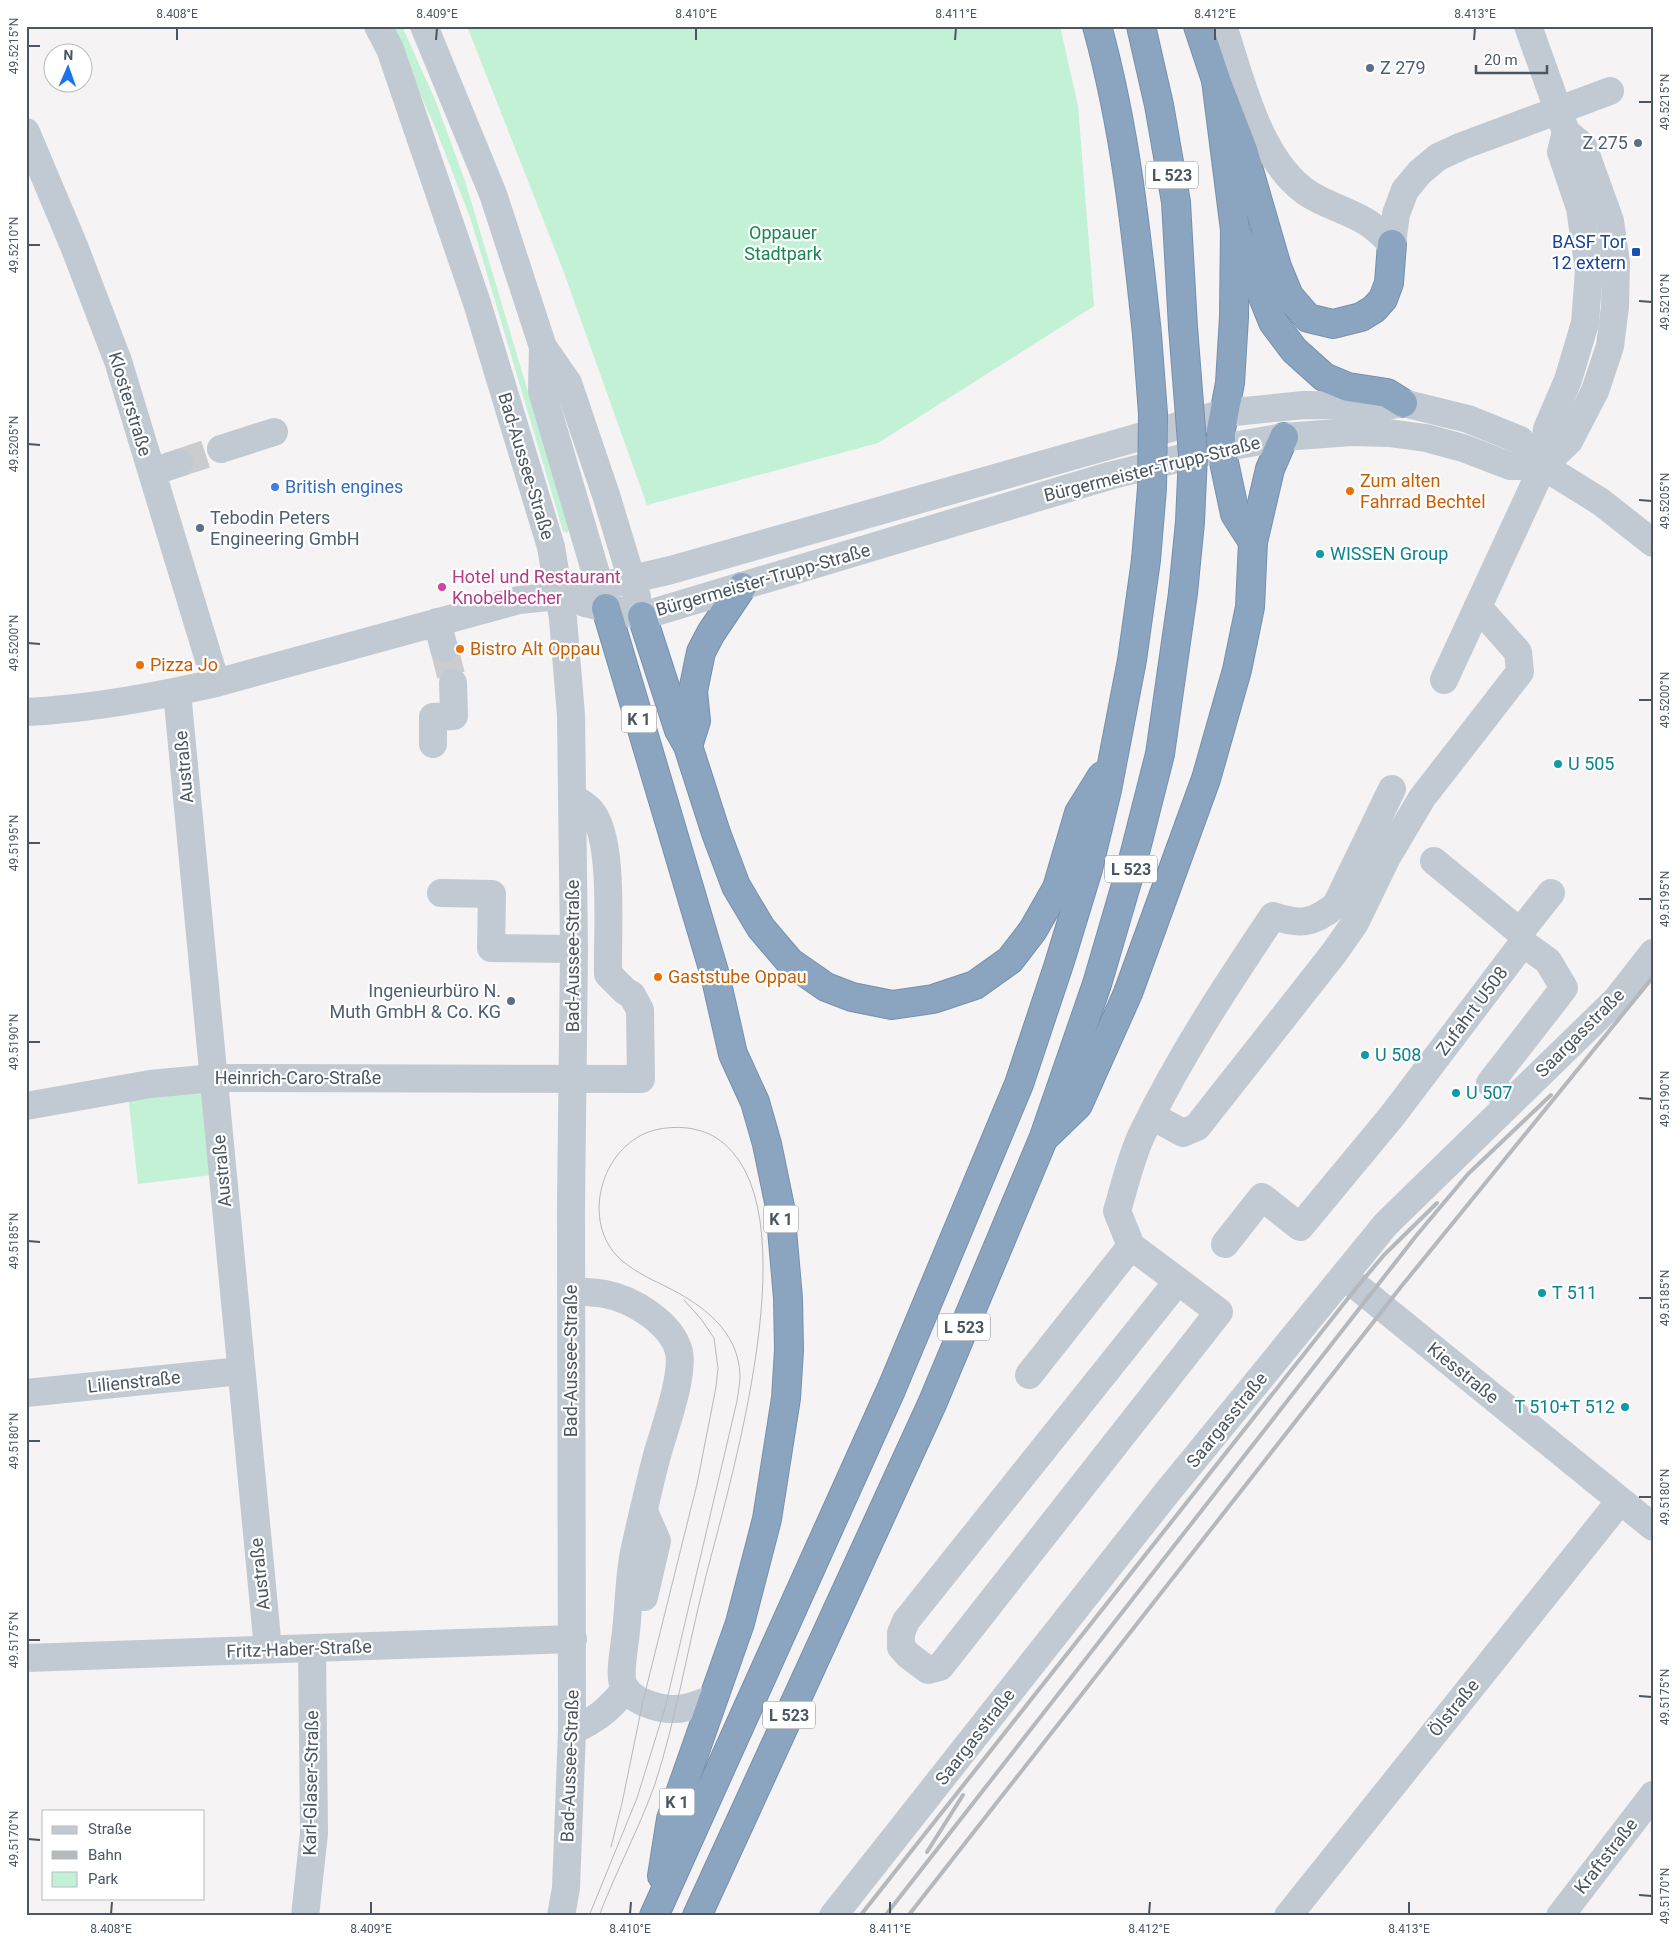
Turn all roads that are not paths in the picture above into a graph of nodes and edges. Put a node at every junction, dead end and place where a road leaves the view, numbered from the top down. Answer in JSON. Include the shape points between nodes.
{"nodes":[{"id":1,"x":378,"y":26,"type":"edge"},
{"id":2,"x":424,"y":26,"type":"edge"},
{"id":3,"x":1098,"y":26,"type":"edge"},
{"id":4,"x":1141,"y":26,"type":"edge"},
{"id":5,"x":1198,"y":26,"type":"edge"},
{"id":6,"x":1224,"y":26,"type":"edge"},
{"id":7,"x":1528,"y":26,"type":"edge"},
{"id":8,"x":1216,"y":80,"type":"junction"},
{"id":9,"x":1610,"y":91,"type":"dead end"},
{"id":10,"x":1562,"y":122,"type":"junction"},
{"id":11,"x":26,"y":132,"type":"edge"},
{"id":12,"x":1235,"y":230,"type":"junction"},
{"id":13,"x":1392,"y":244,"type":"junction"},
{"id":14,"x":543,"y":347,"type":"junction"},
{"id":15,"x":1403,"y":403,"type":"junction"},
{"id":16,"x":1224,"y":413,"type":"junction"},
{"id":17,"x":274,"y":432,"type":"dead end"},
{"id":18,"x":1284,"y":437,"type":"junction"},
{"id":19,"x":1221,"y":448,"type":"junction"},
{"id":20,"x":221,"y":449,"type":"tunnel mouth"},
{"id":21,"x":178,"y":463,"type":"tunnel mouth"},
{"id":22,"x":1543,"y":466,"type":"junction"},
{"id":23,"x":152,"y":472,"type":"junction"},
{"id":24,"x":1253,"y":542,"type":"junction"},
{"id":25,"x":1653,"y":543,"type":"edge"},
{"id":26,"x":632,"y":580,"type":"junction"},
{"id":27,"x":742,"y":587,"type":"junction"},
{"id":28,"x":559,"y":596,"type":"junction"},
{"id":29,"x":603,"y":598,"type":"junction"},
{"id":30,"x":1478,"y":607,"type":"junction"},
{"id":31,"x":642,"y":616,"type":"junction"},
{"id":32,"x":437,"y":622,"type":"junction"},
{"id":33,"x":444,"y":648,"type":"tunnel mouth"},
{"id":34,"x":1444,"y":680,"type":"dead end"},
{"id":35,"x":216,"y":683,"type":"junction"},
{"id":36,"x":454,"y":683,"type":"tunnel mouth"},
{"id":37,"x":177,"y":692,"type":"junction"},
{"id":38,"x":26,"y":712,"type":"edge"},
{"id":39,"x":433,"y":744,"type":"dead end"},
{"id":40,"x":688,"y":746,"type":"junction"},
{"id":41,"x":1113,"y":758,"type":"junction"},
{"id":42,"x":1392,"y":790,"type":"dead end"},
{"id":43,"x":572,"y":797,"type":"junction"},
{"id":44,"x":1434,"y":861,"type":"dead end"},
{"id":45,"x":441,"y":893,"type":"dead end"},
{"id":46,"x":1550,"y":893,"type":"dead end"},
{"id":47,"x":1521,"y":937,"type":"junction"},
{"id":48,"x":574,"y":949,"type":"junction"},
{"id":49,"x":1653,"y":953,"type":"edge"},
{"id":50,"x":214,"y":1078,"type":"junction"},
{"id":51,"x":572,"y":1079,"type":"junction"},
{"id":52,"x":1510,"y":1102,"type":"junction"},
{"id":53,"x":26,"y":1106,"type":"edge"},
{"id":54,"x":1152,"y":1116,"type":"junction"},
{"id":55,"x":1044,"y":1137,"type":"junction"},
{"id":56,"x":1225,"y":1244,"type":"dead end"},
{"id":57,"x":1131,"y":1246,"type":"junction"},
{"id":58,"x":1344,"y":1276,"type":"junction"},
{"id":59,"x":1178,"y":1282,"type":"junction"},
{"id":60,"x":565,"y":1304,"type":"junction"},
{"id":61,"x":241,"y":1371,"type":"junction"},
{"id":62,"x":1029,"y":1375,"type":"dead end"},
{"id":63,"x":26,"y":1393,"type":"edge"},
{"id":64,"x":1620,"y":1501,"type":"junction"},
{"id":65,"x":1649,"y":1516,"type":"edge"},
{"id":66,"x":573,"y":1639,"type":"junction"},
{"id":67,"x":312,"y":1649,"type":"junction"},
{"id":68,"x":268,"y":1650,"type":"junction"},
{"id":69,"x":26,"y":1658,"type":"edge"},
{"id":70,"x":626,"y":1689,"type":"junction"},
{"id":71,"x":712,"y":1699,"type":"junction"},
{"id":72,"x":572,"y":1731,"type":"junction"},
{"id":73,"x":1653,"y":1795,"type":"edge"},
{"id":74,"x":656,"y":1912,"type":"edge"},
{"id":75,"x":305,"y":1916,"type":"edge"},
{"id":76,"x":561,"y":1916,"type":"edge"},
{"id":77,"x":697,"y":1916,"type":"edge"},
{"id":78,"x":833,"y":1916,"type":"edge"},
{"id":79,"x":1288,"y":1916,"type":"edge"},
{"id":80,"x":1560,"y":1916,"type":"edge"}],
"edges":[{"from":1,"to":28,"type":"street","name":"Bad-Aussee-Straße","via":[[390,49],[477,303],[551,547]]},
{"from":2,"to":14,"type":"street","number":"K 1","via":[[493,194]]},
{"from":3,"to":41,"type":"highway","number":"L 523","bridge":true,"via":[[1133,200],[1153,414],[1152,488],[1146,560],[1132,660]]},
{"from":4,"to":55,"type":"highway","number":"L 523","bridge":true,"via":[[1176,202],[1193,454],[1190,522],[1158,764],[1097,984]]},
{"from":5,"to":8,"type":"highway"},
{"from":6,"to":13,"type":"street","via":[[1259,131],[1276,162],[1302,189],[1378,229]]},
{"from":7,"to":10,"type":"street"},
{"from":8,"to":12,"type":"highway"},
{"from":8,"to":13,"type":"highway","via":[[1243,150],[1277,267],[1289,296],[1308,318],[1333,324],[1361,317],[1374,309],[1383,299],[1389,283]]},
{"from":9,"to":10,"type":"street"},
{"from":10,"to":13,"type":"street","via":[[1462,146],[1438,157],[1405,190],[1396,214]]},
{"from":10,"to":22,"type":"street","via":[[1561,152],[1580,208],[1589,270],[1585,323],[1568,380],[1546,429]]},
{"from":11,"to":23,"type":"street","name":"Klosterstraße","via":[[118,361]]},
{"from":12,"to":15,"type":"highway","via":[[1273,322],[1294,350],[1324,377],[1348,387],[1387,393]]},
{"from":12,"to":16,"type":"highway","via":[[1234,317],[1230,383]]},
{"from":14,"to":26,"type":"street","number":"K 1","via":[[568,383]]},
{"from":14,"to":29,"type":"street","number":"K 1","via":[[542,391]]},
{"from":15,"to":16,"type":"street","name":"Bürgermeister-Trupp-Straße","via":[[1386,406],[1304,405]]},
{"from":15,"to":22,"type":"street","name":"Bürgermeister-Trupp-Straße","via":[[1468,420],[1520,440]]},
{"from":16,"to":19,"type":"highway"},
{"from":16,"to":26,"type":"street","name":"Bürgermeister-Trupp-Straße"},
{"from":17,"to":20,"type":"street"},
{"from":18,"to":19,"type":"street","name":"Bürgermeister-Trupp-Straße"},
{"from":18,"to":22,"type":"street","name":"Bürgermeister-Trupp-Straße","via":[[1389,433],[1463,448],[1510,466]]},
{"from":18,"to":24,"type":"highway","via":[[1270,469]]},
{"from":19,"to":24,"type":"highway","via":[[1235,514]]},
{"from":19,"to":27,"type":"street","name":"Bürgermeister-Trupp-Straße","via":[[1109,476]]},
{"from":21,"to":23,"type":"street"},
{"from":22,"to":25,"type":"street","via":[[1601,502]]},
{"from":22,"to":30,"type":"street"},
{"from":23,"to":35,"type":"street","name":"Klosterstraße"},
{"from":24,"to":55,"type":"highway","via":[[1250,607],[1206,779],[1128,993],[1078,1105]]},
{"from":26,"to":29,"type":"street","name":"Bürgermeister-Trupp-Straße"},
{"from":26,"to":31,"type":"street","number":"K 1"},
{"from":27,"to":31,"type":"street","name":"Bürgermeister-Trupp-Straße"},
{"from":27,"to":40,"type":"highway","via":[[701,652],[693,690],[696,721]]},
{"from":28,"to":29,"type":"street","name":"Bürgermeister-Trupp-Straße"},
{"from":28,"to":32,"type":"street","name":"Bürgermeister-Trupp-Straße","via":[[519,600]]},
{"from":28,"to":43,"type":"street","name":"Bad-Aussee-Straße","via":[[571,715]]},
{"from":29,"to":31,"type":"street","name":"Bürgermeister-Trupp-Straße"},
{"from":29,"to":71,"type":"highway","number":"K 1","via":[[715,975],[733,1054],[755,1102],[768,1144],[780,1207],[789,1350],[776,1471],[740,1622]]},
{"from":30,"to":34,"type":"street"},
{"from":30,"to":54,"type":"street","via":[[1518,652],[1520,672],[1422,798],[1387,858],[1355,923],[1334,953],[1198,1128],[1183,1133]]},
{"from":31,"to":40,"type":"highway","via":[[679,730]]},
{"from":32,"to":33,"type":"street"},
{"from":32,"to":35,"type":"street","name":"Bürgermeister-Trupp-Straße"},
{"from":35,"to":37,"type":"street","name":"Bürgermeister-Trupp-Straße"},
{"from":36,"to":39,"type":"street","via":[[454,716],[433,716]]},
{"from":37,"to":38,"type":"street","name":"Bürgermeister-Trupp-Straße","via":[[69,710]]},
{"from":37,"to":50,"type":"street","name":"Austraße"},
{"from":40,"to":41,"type":"highway","via":[[736,886],[761,928],[790,962],[826,987],[852,998],[892,1005],[933,999],[975,985],[1010,960],[1033,930],[1057,888],[1080,813]]},
{"from":41,"to":74,"type":"highway","number":"L 523","via":[[1088,869],[1019,1084],[891,1390]]},
{"from":42,"to":54,"type":"street","via":[[1336,905],[1308,922],[1290,922],[1273,916],[1200,1026]]},
{"from":43,"to":48,"type":"street","name":"Bad-Aussee-Straße"},
{"from":43,"to":51,"type":"street","name":"Heinrich-Caro-Straße","via":[[592,811],[604,838],[608,882],[608,974],[632,995],[640,1010],[641,1079]]},
{"from":44,"to":47,"type":"street"},
{"from":45,"to":48,"type":"street","via":[[492,894],[491,948]]},
{"from":46,"to":47,"type":"street"},
{"from":47,"to":52,"type":"street","via":[[1548,961],[1564,988],[1490,1083]]},
{"from":47,"to":56,"type":"street","name":"Zufahrt U508","via":[[1392,1116],[1300,1227],[1262,1197]]},
{"from":48,"to":51,"type":"street","name":"Bad-Aussee-Straße"},
{"from":49,"to":52,"type":"street","name":"Saargasstraße","via":[[1617,999]]},
{"from":50,"to":51,"type":"street","name":"Heinrich-Caro-Straße"},
{"from":50,"to":53,"type":"street","name":"Heinrich-Caro-Straße","via":[[150,1084]]},
{"from":50,"to":61,"type":"street","name":"Austraße"},
{"from":51,"to":60,"type":"street","name":"Bad-Aussee-Straße"},
{"from":52,"to":58,"type":"street","name":"Saargasstraße","via":[[1386,1224]]},
{"from":54,"to":57,"type":"street","via":[[1142,1134],[1117,1211]]},
{"from":55,"to":77,"type":"highway","number":"L 523","via":[[932,1404]]},
{"from":57,"to":59,"type":"street"},
{"from":57,"to":62,"type":"street"},
{"from":58,"to":64,"type":"street","name":"Kiesstraße"},
{"from":58,"to":78,"type":"street","name":"Saargasstraße"},
{"from":59,"to":59,"type":"street","via":[[906,1621],[901,1632],[901,1647],[928,1670],[940,1667],[1219,1312]]},
{"from":60,"to":66,"type":"street","name":"Bad-Aussee-Straße","via":[[563,1436]]},
{"from":60,"to":70,"type":"street","via":[[606,1294],[650,1314],[662,1324],[678,1351],[680,1366],[673,1398],[682,1420],[658,1463],[644,1524],[657,1541],[636,1628],[625,1644],[622,1682]]},
{"from":61,"to":63,"type":"street","name":"Lilienstraße"},
{"from":61,"to":68,"type":"street","name":"Austraße"},
{"from":64,"to":65,"type":"street","name":"Kiesstraße"},
{"from":64,"to":79,"type":"street","name":"Ölstraße"},
{"from":66,"to":67,"type":"street","name":"Fritz-Haber-Straße"},
{"from":66,"to":72,"type":"street","name":"Bad-Aussee-Straße"},
{"from":67,"to":68,"type":"street","name":"Fritz-Haber-Straße"},
{"from":67,"to":75,"type":"street","name":"Karl-Glaser-Straße","via":[[314,1833]]},
{"from":68,"to":69,"type":"street","name":"Fritz-Haber-Straße"},
{"from":70,"to":71,"type":"street","via":[[643,1701],[670,1709]]},
{"from":70,"to":72,"type":"street","via":[[607,1711]]},
{"from":71,"to":74,"type":"highway","number":"K 1","via":[[671,1819]]},
{"from":72,"to":76,"type":"street","name":"Bad-Aussee-Straße","via":[[566,1888]]},
{"from":73,"to":80,"type":"street","name":"Kraftstraße"}]}
